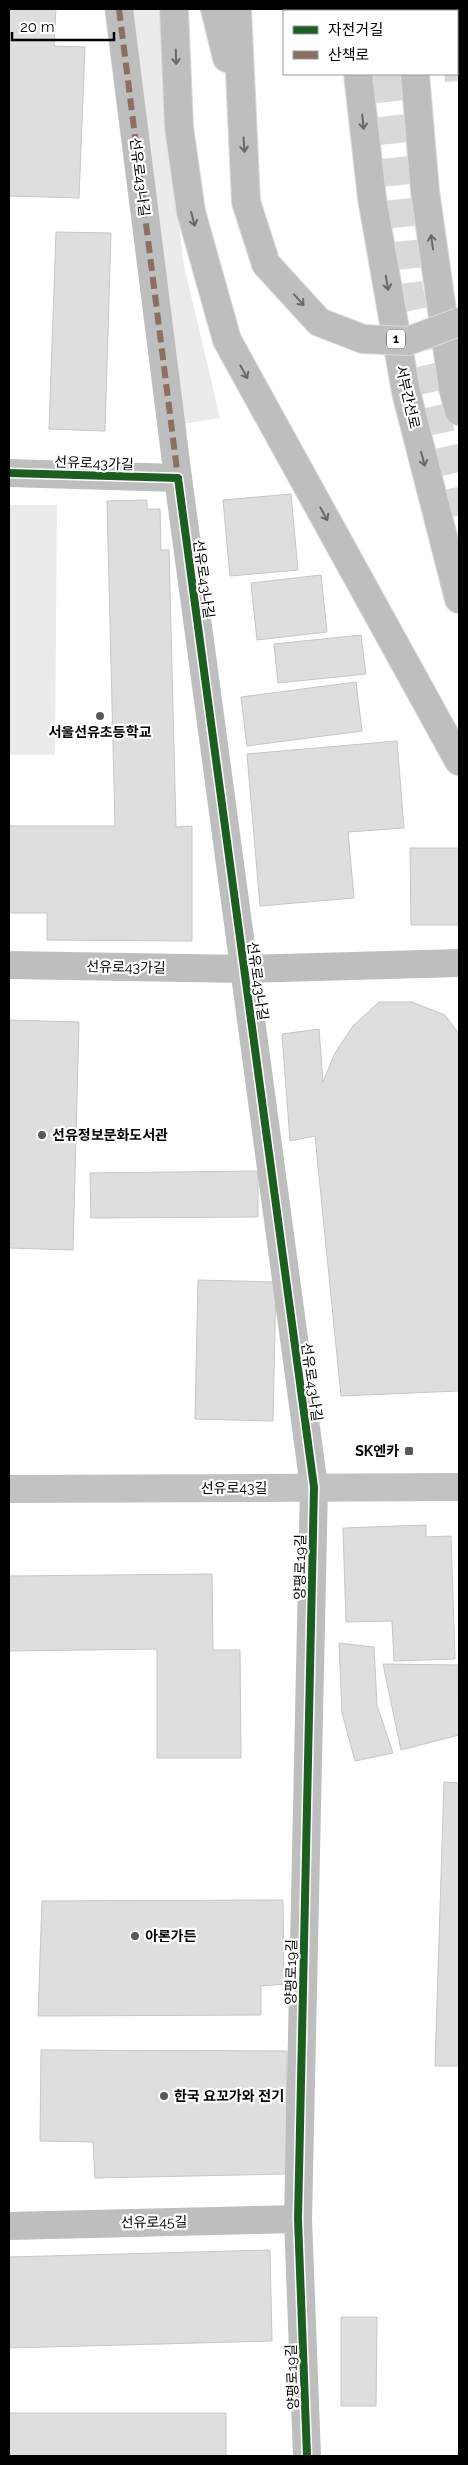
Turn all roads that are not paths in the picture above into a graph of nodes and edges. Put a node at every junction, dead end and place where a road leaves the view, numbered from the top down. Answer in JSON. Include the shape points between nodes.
{"nodes":[{"id":1,"x":119,"y":9,"type":"edge"},
{"id":2,"x":174,"y":9,"type":"edge"},
{"id":3,"x":215,"y":9,"type":"edge"},
{"id":4,"x":237,"y":9,"type":"edge"},
{"id":5,"x":358,"y":75,"type":"edge"},
{"id":6,"x":415,"y":75,"type":"edge"},
{"id":7,"x":242,"y":119,"type":"junction"},
{"id":8,"x":459,"y":322,"type":"edge"},
{"id":9,"x":459,"y":411,"type":"edge"},
{"id":10,"x":9,"y":473,"type":"edge"},
{"id":11,"x":178,"y":478,"type":"junction"},
{"id":12,"x":459,"y":599,"type":"edge"},
{"id":13,"x":459,"y":760,"type":"edge"},
{"id":14,"x":459,"y":963,"type":"edge"},
{"id":15,"x":9,"y":966,"type":"edge"},
{"id":16,"x":244,"y":970,"type":"junction"},
{"id":17,"x":314,"y":1487,"type":"junction"},
{"id":18,"x":459,"y":1487,"type":"edge"},
{"id":19,"x":9,"y":1489,"type":"edge"},
{"id":20,"x":298,"y":2219,"type":"junction"},
{"id":21,"x":9,"y":2226,"type":"edge"},
{"id":22,"x":307,"y":2456,"type":"edge"}],
"edges":[{"from":1,"to":11,"type":"street","name":"선유로43나길"},
{"from":2,"to":13,"type":"street","one_way":true,"via":[[179,127],[191,212],[227,340]]},
{"from":3,"to":7,"type":"street"},
{"from":4,"to":7,"type":"street"},
{"from":5,"to":12,"type":"street","name":"서부간선로","number":"1","one_way":true,"via":[[372,198],[406,392]]},
{"from":9,"to":6,"type":"street","one_way":true,"via":[[425,191]]},
{"from":7,"to":8,"type":"street","one_way":true,"bridge":true,"via":[[246,202],[266,264],[320,322],[363,339],[408,341]]},
{"from":10,"to":11,"type":"street","name":"선유로43가길"},
{"from":11,"to":16,"type":"street","name":"선유로43나길"},
{"from":14,"to":16,"type":"street","name":"선유로43나길"},
{"from":15,"to":16,"type":"street","name":"선유로43가길"},
{"from":16,"to":17,"type":"street","name":"선유로43나길"},
{"from":17,"to":18,"type":"street","name":"선유로43길"},
{"from":17,"to":19,"type":"street","name":"선유로43길"},
{"from":17,"to":20,"type":"street","name":"양평로19길"},
{"from":20,"to":21,"type":"street","name":"선유로45길"},
{"from":20,"to":22,"type":"street","name":"양평로19길"}]}
